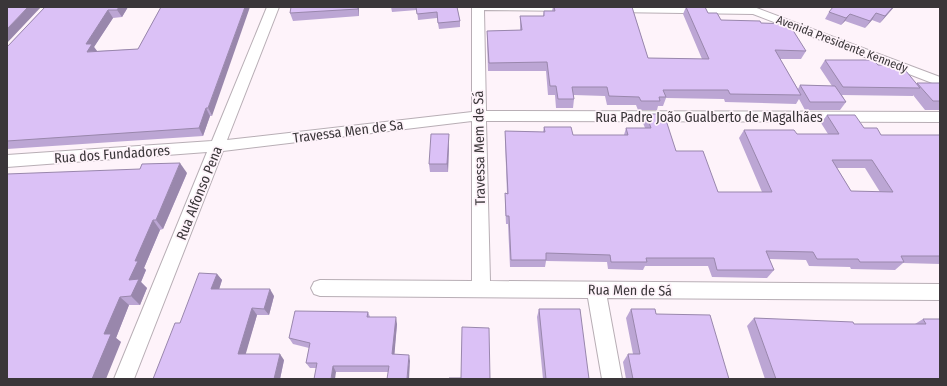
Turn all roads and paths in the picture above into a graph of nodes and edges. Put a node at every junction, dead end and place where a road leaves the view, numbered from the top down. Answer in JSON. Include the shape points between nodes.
{"nodes":[{"id":1,"x":273,"y":7,"type":"edge"},
{"id":2,"x":478,"y":7,"type":"edge"},
{"id":3,"x":588,"y":8,"type":"edge"},
{"id":4,"x":604,"y":9,"type":"edge"},
{"id":5,"x":749,"y":9,"type":"edge"},
{"id":6,"x":940,"y":82,"type":"edge"},
{"id":7,"x":478,"y":116,"type":"junction"},
{"id":8,"x":940,"y":117,"type":"edge"},
{"id":9,"x":217,"y":146,"type":"junction"},
{"id":10,"x":7,"y":161,"type":"edge"},
{"id":11,"x":320,"y":288,"type":"dead end"},
{"id":12,"x":481,"y":288,"type":"junction"},
{"id":13,"x":596,"y":289,"type":"junction"},
{"id":14,"x":940,"y":292,"type":"edge"},
{"id":15,"x":124,"y":379,"type":"edge"},
{"id":16,"x":612,"y":379,"type":"edge"}],
"edges":[{"from":1,"to":9,"type":"street","name":"Rua Alfonso Pena"},
{"from":2,"to":3,"type":"street"},
{"from":2,"to":7,"type":"street","name":"Travessa Mem de Sá"},
{"from":4,"to":5,"type":"street"},
{"from":5,"to":6,"type":"street","name":"Avenida Presidente Kennedy"},
{"from":7,"to":8,"type":"street","name":"Rua Padre João Gualberto de Magalhães"},
{"from":7,"to":9,"type":"street","name":"Travessa Men de Sa"},
{"from":7,"to":12,"type":"street","name":"Travessa Mem de Sá"},
{"from":9,"to":10,"type":"street","name":"Rua dos Fundadores"},
{"from":9,"to":15,"type":"street","name":"Rua Alfonso Pena"},
{"from":11,"to":12,"type":"street","name":"Rua Men de Sá"},
{"from":12,"to":13,"type":"street","name":"Rua Men de Sá"},
{"from":13,"to":14,"type":"street","name":"Rua Men de Sá"},
{"from":13,"to":16,"type":"street"}]}
